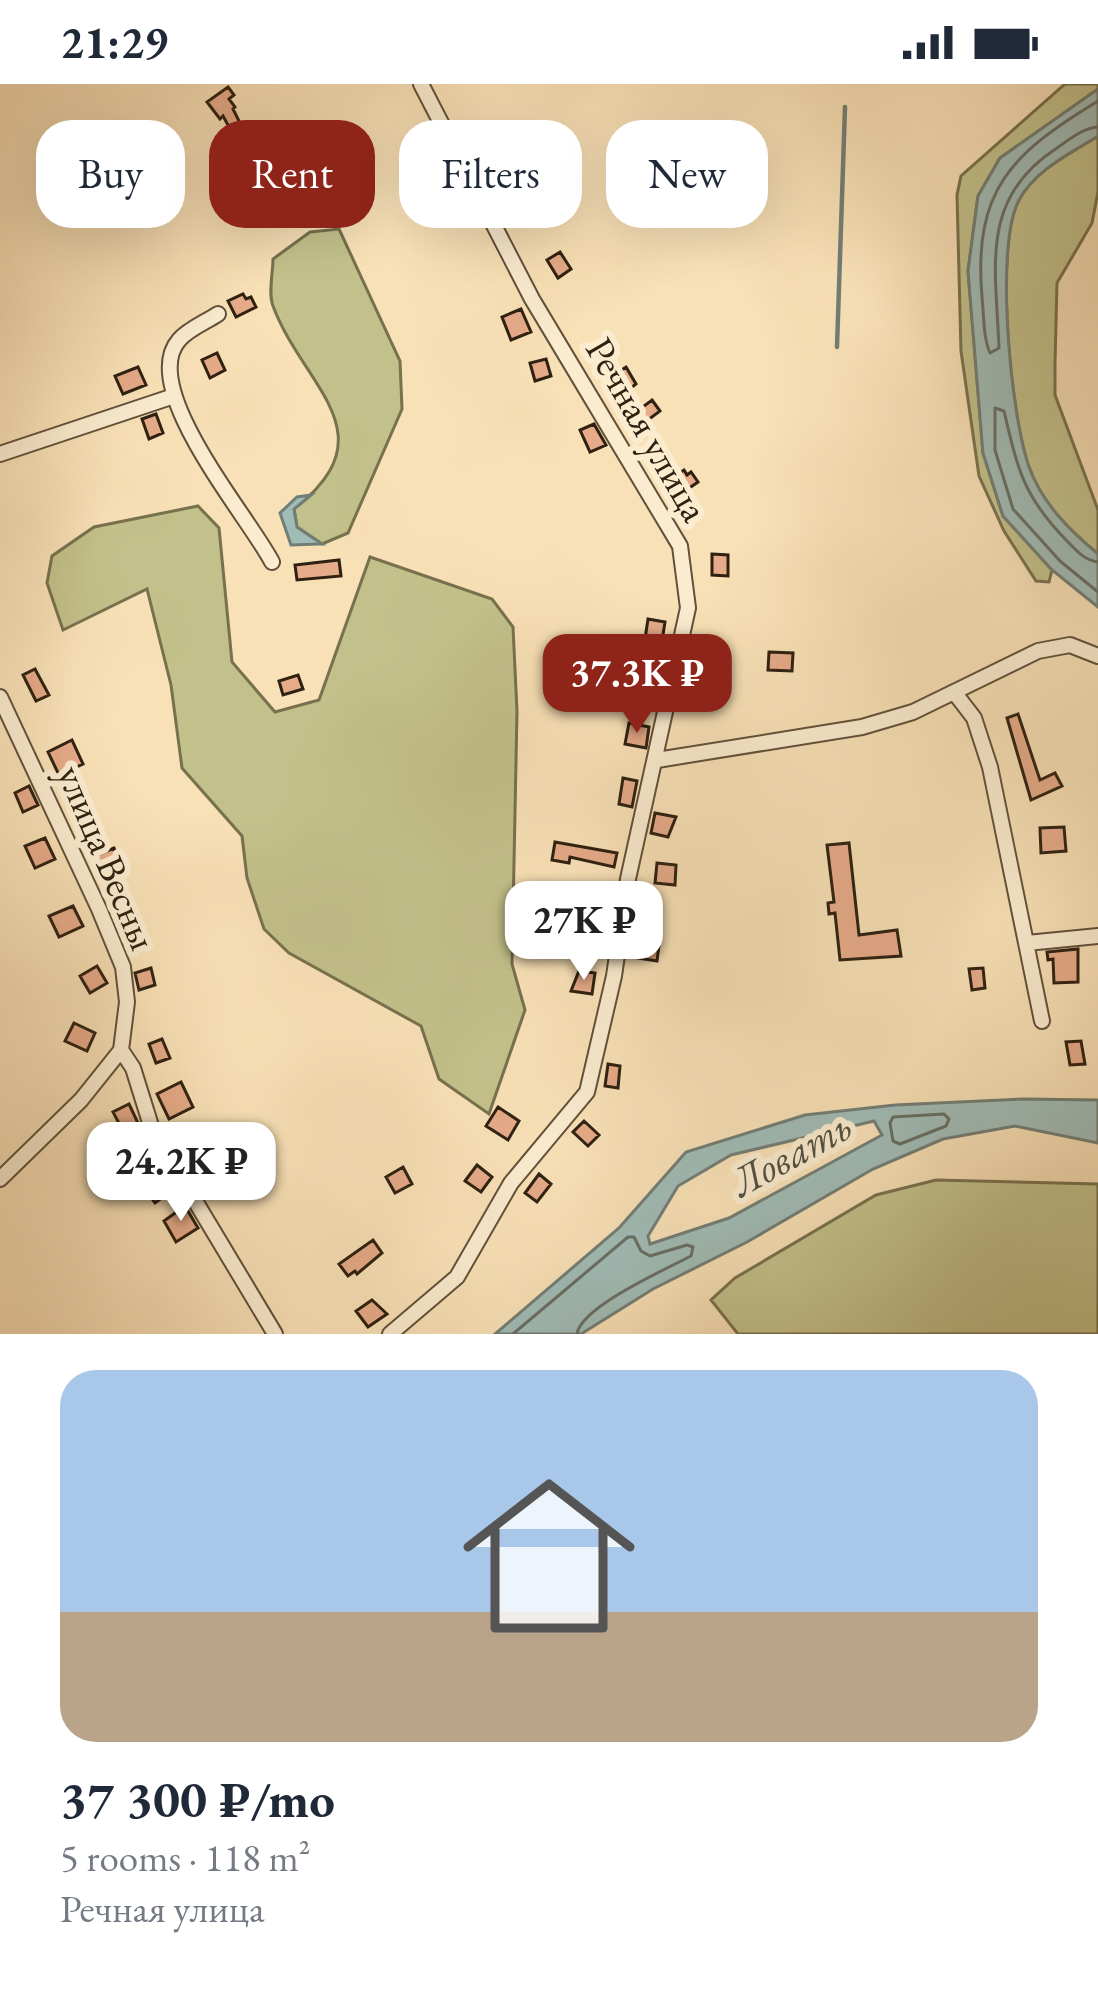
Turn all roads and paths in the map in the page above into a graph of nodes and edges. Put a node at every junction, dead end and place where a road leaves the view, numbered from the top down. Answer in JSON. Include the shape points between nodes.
{"nodes":[{"id":1,"x":421,"y":84,"type":"edge"},
{"id":2,"x":218,"y":314,"type":"dead end"},
{"id":3,"x":174,"y":396,"type":"junction"},
{"id":4,"x":0,"y":454,"type":"edge"},
{"id":5,"x":272,"y":562,"type":"dead end"},
{"id":6,"x":1098,"y":656,"type":"edge"},
{"id":7,"x":954,"y":692,"type":"junction"},
{"id":8,"x":0,"y":697,"type":"edge"},
{"id":9,"x":657,"y":760,"type":"junction"},
{"id":10,"x":1098,"y":936,"type":"edge"},
{"id":11,"x":1027,"y":943,"type":"junction"},
{"id":12,"x":1042,"y":1021,"type":"dead end"},
{"id":13,"x":121,"y":1050,"type":"junction"},
{"id":14,"x":0,"y":1179,"type":"edge"},
{"id":15,"x":275,"y":1334,"type":"edge"},
{"id":16,"x":390,"y":1334,"type":"edge"}],
"edges":[{"from":1,"to":9,"type":"street","name":"Речная улица","via":[[532,298],[680,546],[688,608]]},
{"from":2,"to":3,"type":"street","via":[[177,341],[167,369]]},
{"from":3,"to":4,"type":"street"},
{"from":3,"to":5,"type":"street","via":[[214,477]]},
{"from":6,"to":7,"type":"street","via":[[1070,645],[1039,651]]},
{"from":7,"to":9,"type":"street","via":[[862,727]]},
{"from":7,"to":11,"type":"street","via":[[974,718],[990,767]]},
{"from":8,"to":13,"type":"street","name":"улица Весны","via":[[122,967]]},
{"from":9,"to":16,"type":"street","name":"Речная улица","via":[[587,1093],[511,1183],[458,1277]]},
{"from":10,"to":11,"type":"street"},
{"from":11,"to":12,"type":"street"},
{"from":13,"to":14,"type":"street"},
{"from":13,"to":15,"type":"street","name":"улица Весны","via":[[152,1129]]}]}
